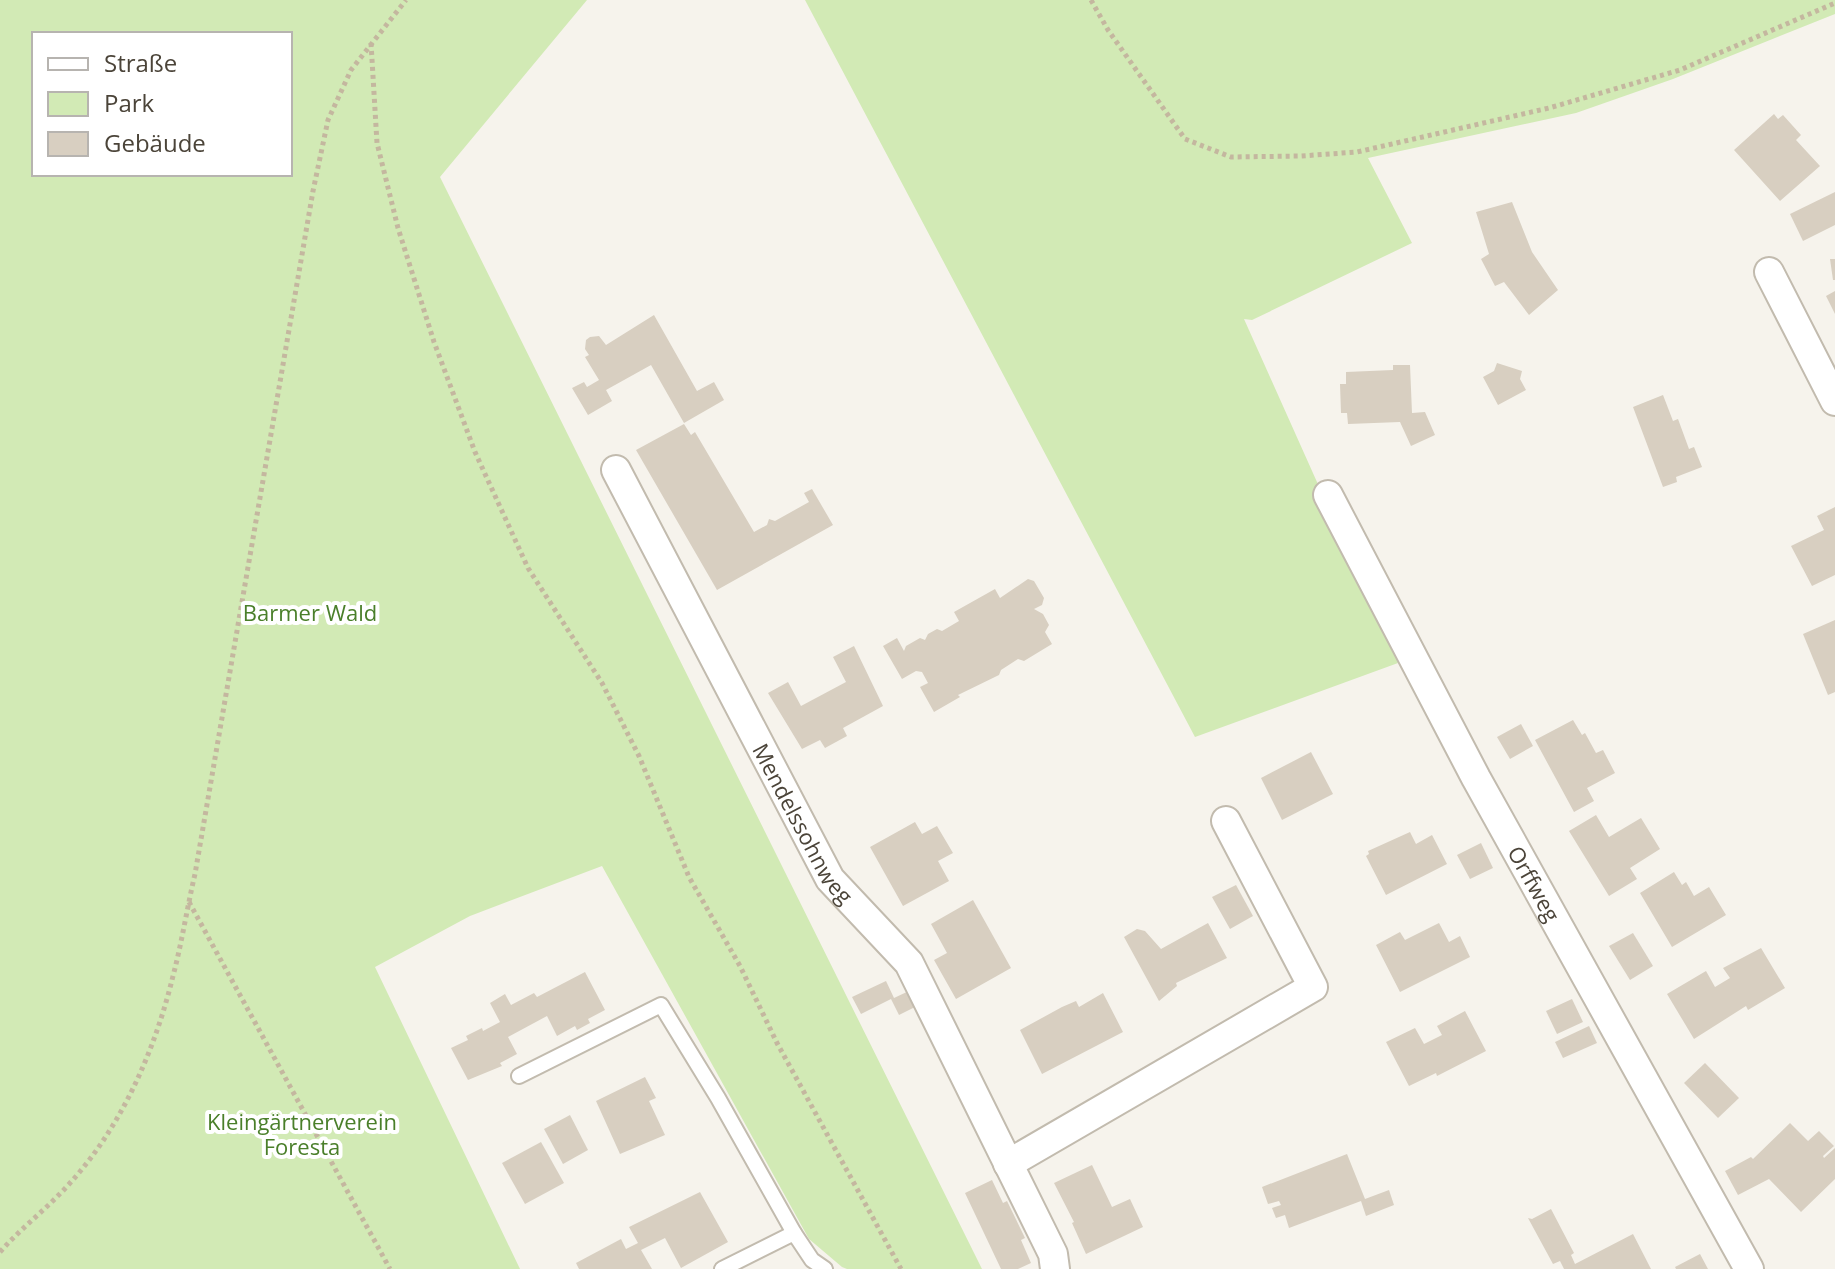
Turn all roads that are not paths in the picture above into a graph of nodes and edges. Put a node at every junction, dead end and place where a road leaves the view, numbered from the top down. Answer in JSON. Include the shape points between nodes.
{"nodes":[{"id":1,"x":1769,"y":272,"type":"dead end"},
{"id":2,"x":1835,"y":401,"type":"edge"},
{"id":3,"x":616,"y":470,"type":"dead end"},
{"id":4,"x":1328,"y":495,"type":"dead end"},
{"id":5,"x":1226,"y":821,"type":"dead end"},
{"id":6,"x":519,"y":1076,"type":"dead end"},
{"id":7,"x":1008,"y":1164,"type":"junction"},
{"id":8,"x":794,"y":1233,"type":"junction"},
{"id":9,"x":722,"y":1269,"type":"edge"},
{"id":10,"x":825,"y":1269,"type":"edge"},
{"id":11,"x":1055,"y":1269,"type":"edge"},
{"id":12,"x":1749,"y":1269,"type":"edge"}],
"edges":[{"from":1,"to":2,"type":"street"},
{"from":3,"to":7,"type":"street","name":"Mendelssohnweg","via":[[830,879],[909,963]]},
{"from":4,"to":12,"type":"street","name":"Orffweg","via":[[1476,778]]},
{"from":5,"to":7,"type":"street","via":[[1313,987]]},
{"from":6,"to":8,"type":"lane","via":[[661,1005]]},
{"from":7,"to":11,"type":"street","name":"Mendelssohnweg","via":[[1053,1254]]},
{"from":8,"to":9,"type":"lane"},
{"from":8,"to":10,"type":"lane"}]}
